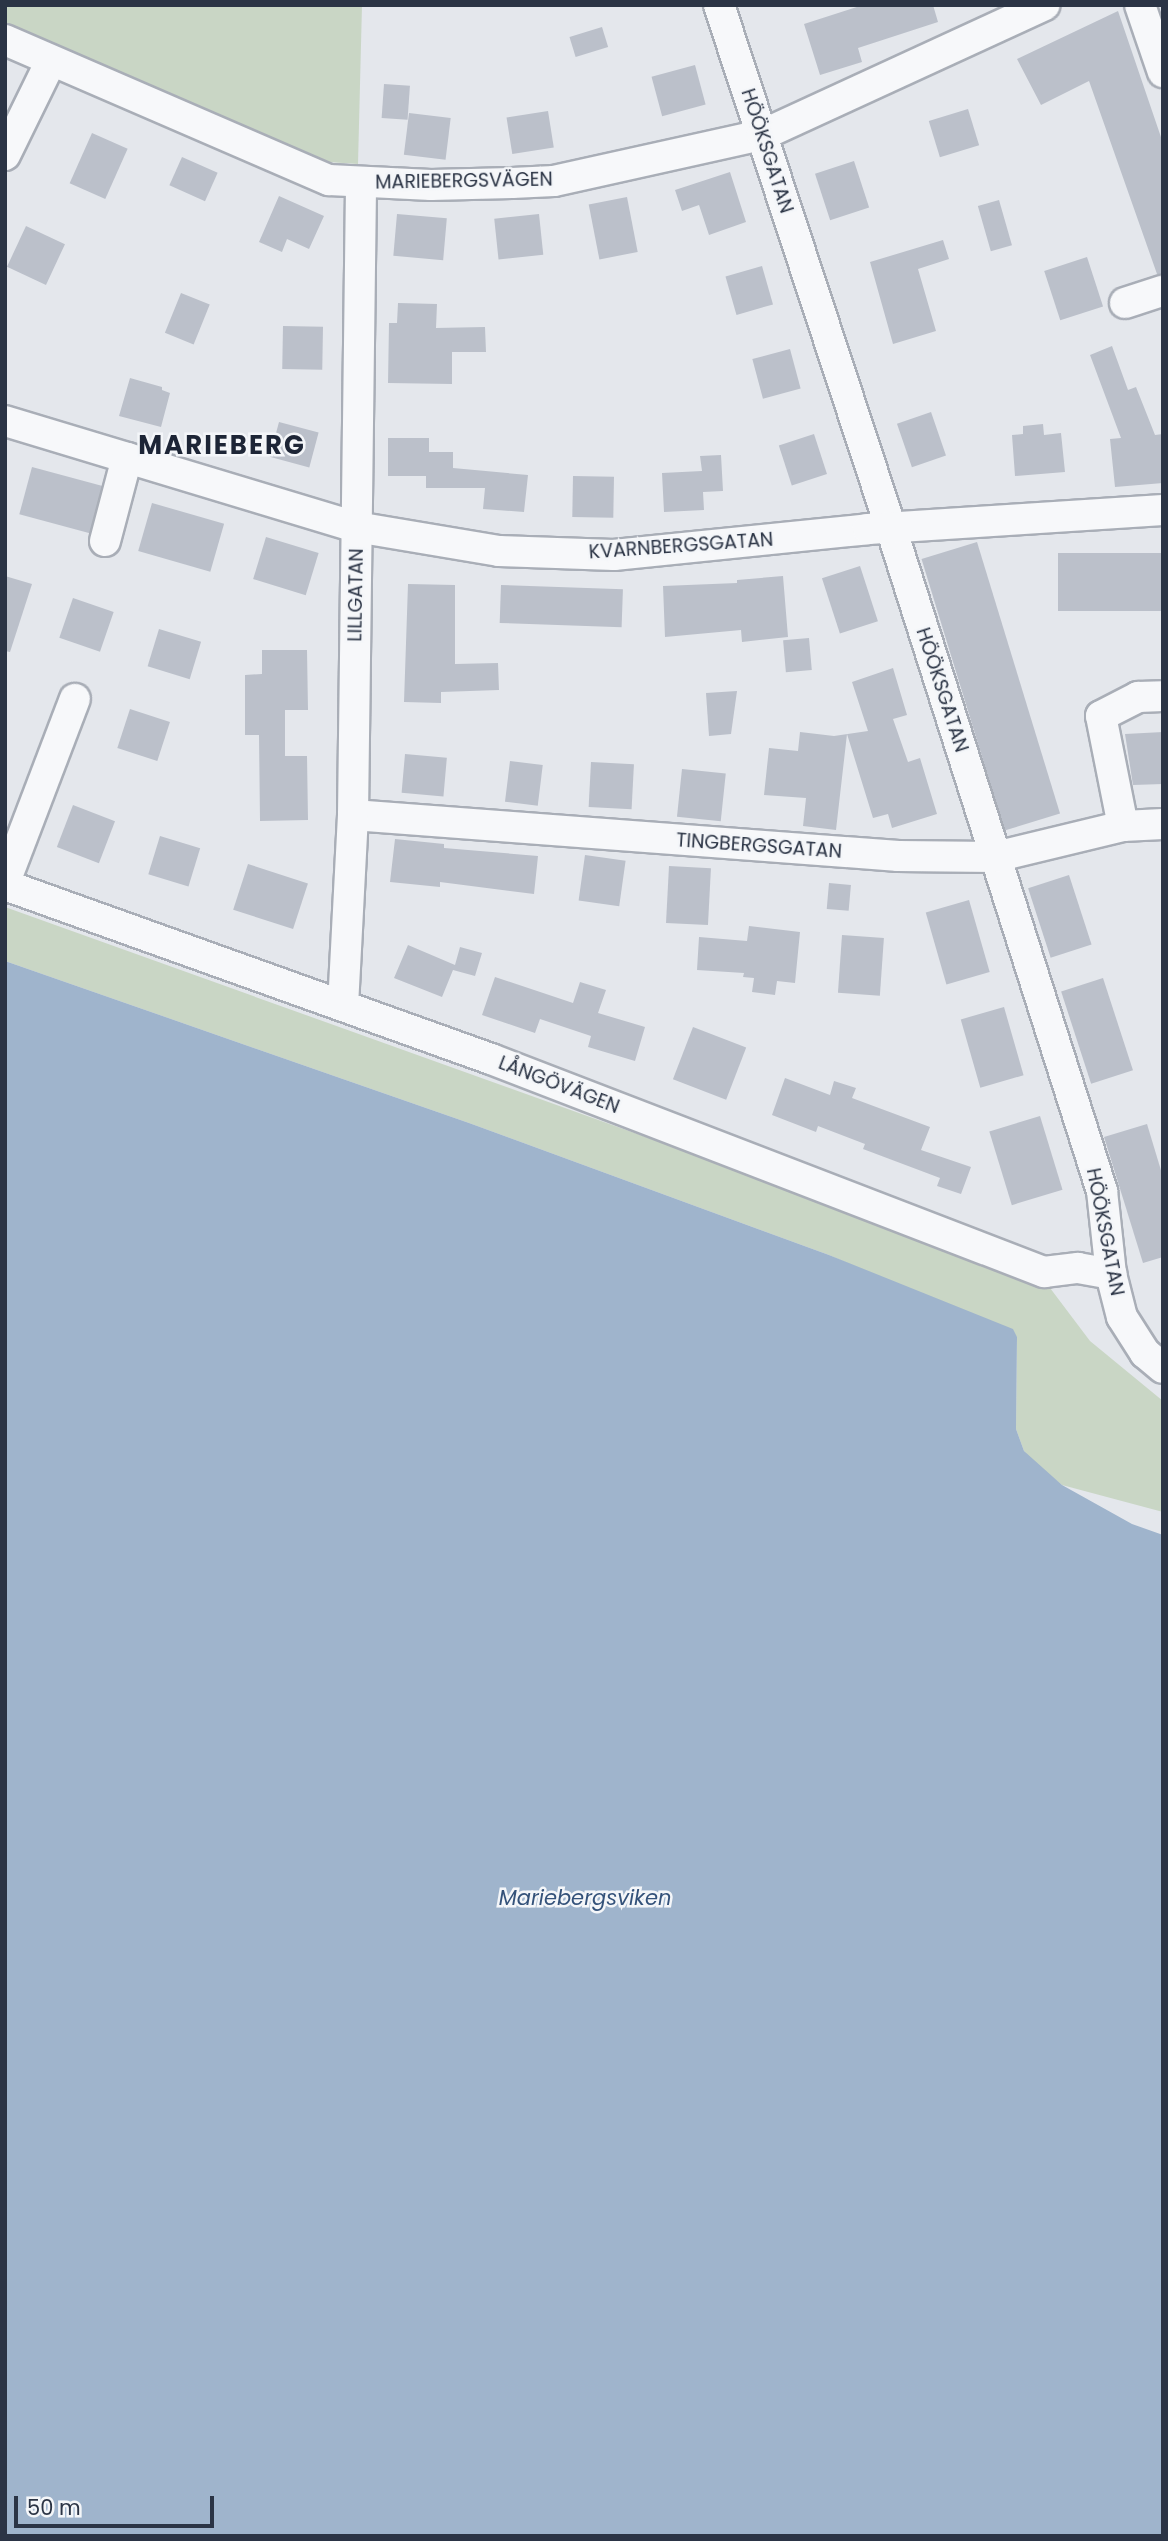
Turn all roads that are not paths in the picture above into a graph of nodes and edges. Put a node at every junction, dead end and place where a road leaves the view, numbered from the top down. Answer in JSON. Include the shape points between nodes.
{"nodes":[{"id":1,"x":719,"y":5,"type":"edge"},
{"id":2,"x":1045,"y":5,"type":"edge"},
{"id":3,"x":1140,"y":5,"type":"edge"},
{"id":4,"x":5,"y":40,"type":"edge"},
{"id":5,"x":51,"y":61,"type":"junction"},
{"id":6,"x":1163,"y":72,"type":"edge"},
{"id":7,"x":762,"y":135,"type":"junction"},
{"id":8,"x":5,"y":155,"type":"edge"},
{"id":9,"x":361,"y":183,"type":"junction"},
{"id":10,"x":1162,"y":291,"type":"edge"},
{"id":11,"x":1125,"y":303,"type":"dead end"},
{"id":12,"x":5,"y":421,"type":"edge"},
{"id":13,"x":127,"y":458,"type":"junction"},
{"id":14,"x":1163,"y":510,"type":"edge"},
{"id":15,"x":356,"y":527,"type":"junction"},
{"id":16,"x":891,"y":528,"type":"junction"},
{"id":17,"x":105,"y":541,"type":"dead end"},
{"id":18,"x":1163,"y":696,"type":"edge"},
{"id":19,"x":75,"y":699,"type":"dead end"},
{"id":20,"x":353,"y":815,"type":"junction"},
{"id":21,"x":1163,"y":824,"type":"edge"},
{"id":22,"x":1123,"y":826,"type":"junction"},
{"id":23,"x":995,"y":857,"type":"junction"},
{"id":24,"x":5,"y":883,"type":"edge"},
{"id":25,"x":343,"y":1006,"type":"junction"},
{"id":26,"x":1111,"y":1274,"type":"junction"},
{"id":27,"x":1163,"y":1368,"type":"edge"}],
"edges":[{"from":1,"to":7,"type":"street","name":"HÖÖKSGATAN"},
{"from":2,"to":7,"type":"street","name":"MARIEBERGSVÄGEN"},
{"from":3,"to":6,"type":"street"},
{"from":4,"to":5,"type":"street","name":"MARIEBERGSVÄGEN"},
{"from":5,"to":8,"type":"street"},
{"from":5,"to":9,"type":"street","name":"MARIEBERGSVÄGEN","via":[[297,169],[329,180]]},
{"from":7,"to":9,"type":"street","name":"MARIEBERGSVÄGEN","via":[[554,181]]},
{"from":7,"to":16,"type":"street","name":"HÖÖKSGATAN"},
{"from":9,"to":15,"type":"street","name":"LILLGATAN"},
{"from":10,"to":11,"type":"street"},
{"from":12,"to":13,"type":"street","name":"KVARNBERGSGATAN"},
{"from":13,"to":15,"type":"street","name":"KVARNBERGSGATAN"},
{"from":13,"to":17,"type":"street"},
{"from":14,"to":16,"type":"street","name":"KVARNBERGSGATAN"},
{"from":15,"to":16,"type":"street","name":"KVARNBERGSGATAN","via":[[499,551],[614,555]]},
{"from":15,"to":20,"type":"street","name":"LILLGATAN"},
{"from":16,"to":23,"type":"street","name":"HÖÖKSGATAN"},
{"from":18,"to":22,"type":"street","via":[[1138,697],[1101,716]]},
{"from":19,"to":24,"type":"street"},
{"from":20,"to":23,"type":"street","name":"TINGBERGSGATAN","via":[[898,856]]},
{"from":20,"to":25,"type":"street","name":"LILLGATAN"},
{"from":21,"to":22,"type":"street","name":"TINGBERGSGATAN"},
{"from":22,"to":23,"type":"street","name":"TINGBERGSGATAN"},
{"from":23,"to":26,"type":"street","name":"HÖÖKSGATAN","via":[[1102,1191]]},
{"from":24,"to":25,"type":"street","name":"LÅNGÖVÄGEN"},
{"from":25,"to":26,"type":"street","name":"LÅNGÖVÄGEN","via":[[1044,1272],[1078,1268]]},
{"from":26,"to":27,"type":"street","name":"HÖÖKSGATAN","via":[[1122,1317],[1144,1353]]}]}
